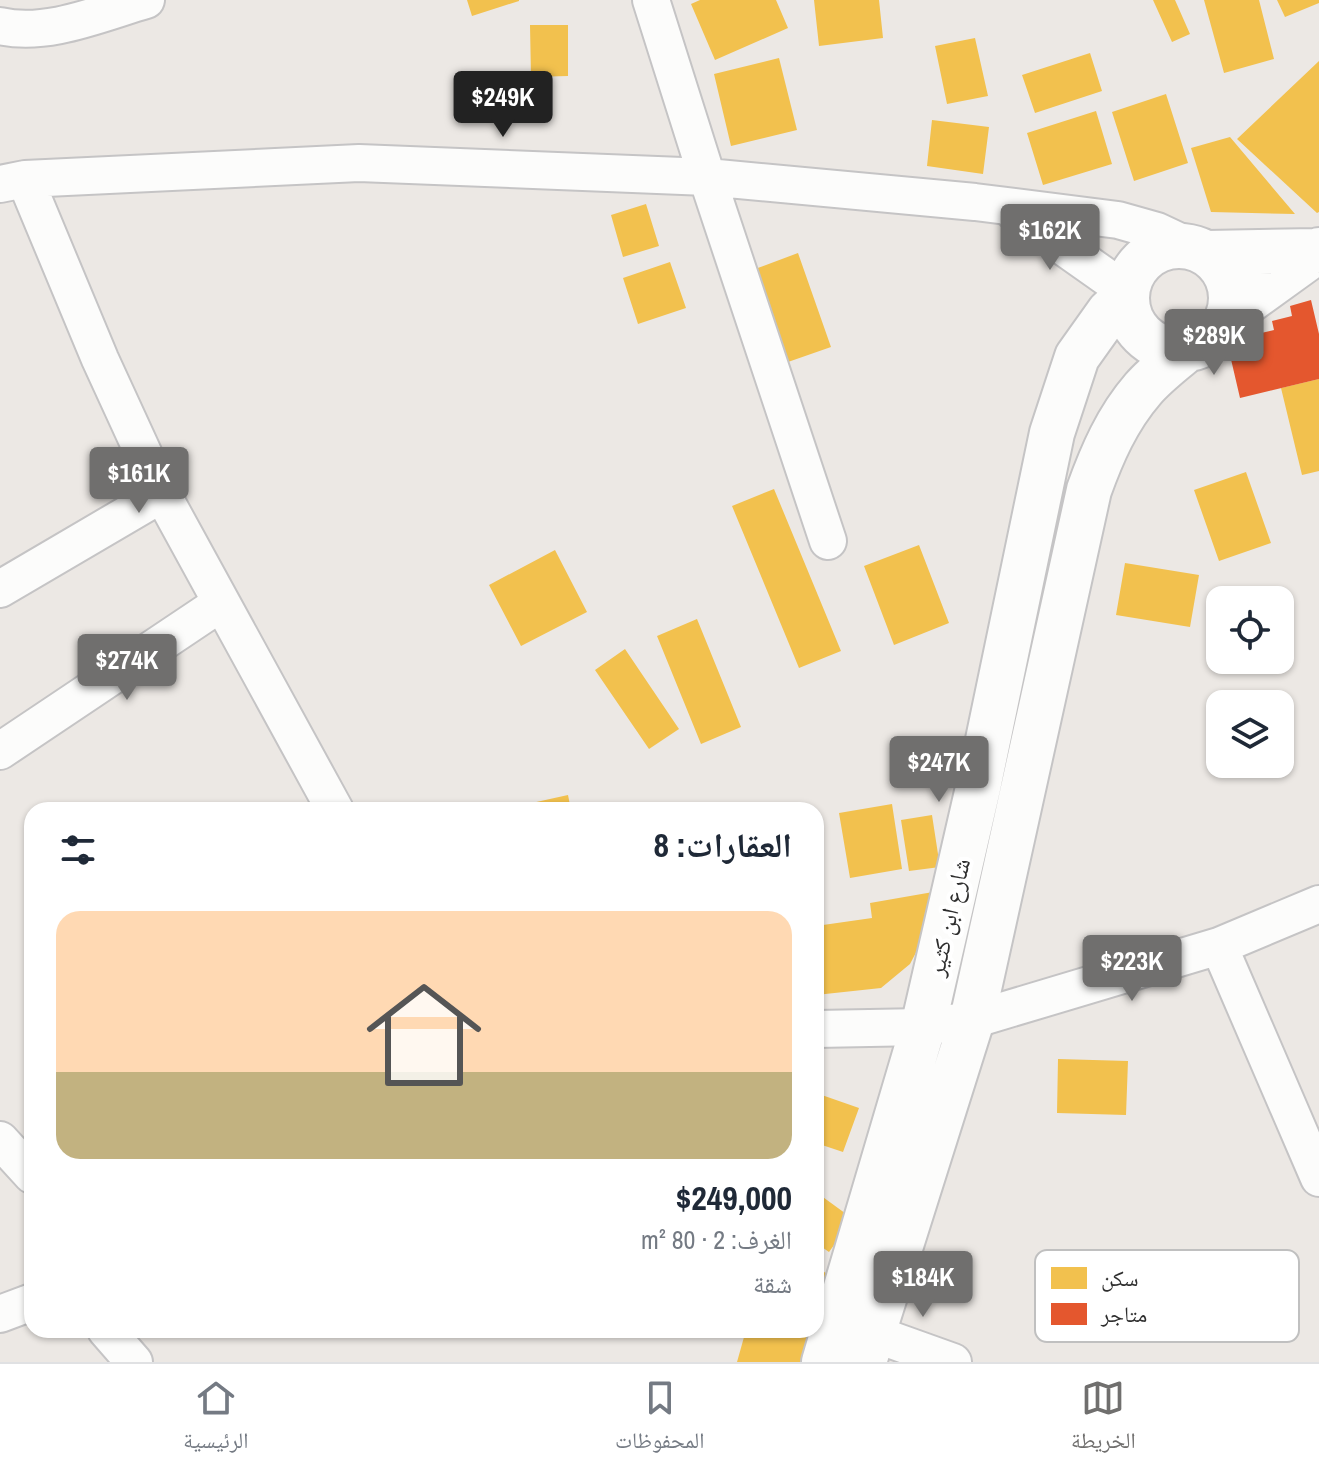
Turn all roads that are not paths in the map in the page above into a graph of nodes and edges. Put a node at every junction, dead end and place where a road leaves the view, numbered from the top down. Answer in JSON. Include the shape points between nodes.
{"nodes":[{"id":1,"x":146,"y":0,"type":"edge"},
{"id":2,"x":651,"y":0,"type":"edge"},
{"id":3,"x":0,"y":26,"type":"edge"},
{"id":4,"x":707,"y":177,"type":"junction"},
{"id":5,"x":12,"y":181,"type":"edge"},
{"id":6,"x":1006,"y":206,"type":"junction"},
{"id":7,"x":1199,"y":250,"type":"junction"},
{"id":8,"x":1317,"y":250,"type":"edge"},
{"id":9,"x":1126,"y":293,"type":"junction"},
{"id":10,"x":1229,"y":315,"type":"junction"},
{"id":11,"x":1185,"y":351,"type":"junction"},
{"id":12,"x":162,"y":494,"type":"junction"},
{"id":13,"x":828,"y":541,"type":"dead end"},
{"id":14,"x":0,"y":589,"type":"edge"},
{"id":15,"x":221,"y":603,"type":"junction"},
{"id":16,"x":0,"y":751,"type":"edge"},
{"id":17,"x":331,"y":802,"type":"edge"},
{"id":18,"x":1319,"y":904,"type":"edge"},
{"id":19,"x":1219,"y":946,"type":"junction"},
{"id":20,"x":972,"y":1020,"type":"junction"},
{"id":21,"x":923,"y":1027,"type":"junction"},
{"id":22,"x":824,"y":1029,"type":"edge"},
{"id":23,"x":0,"y":1140,"type":"edge"},
{"id":24,"x":24,"y":1166,"type":"edge"},
{"id":25,"x":1319,"y":1178,"type":"edge"},
{"id":26,"x":24,"y":1305,"type":"edge"},
{"id":27,"x":0,"y":1314,"type":"edge"},
{"id":28,"x":113,"y":1338,"type":"edge"},
{"id":29,"x":868,"y":1347,"type":"edge"},
{"id":30,"x":134,"y":1362,"type":"edge"},
{"id":31,"x":824,"y":1362,"type":"edge"},
{"id":32,"x":953,"y":1362,"type":"edge"}],
"edges":[{"from":1,"to":3,"type":"street","via":[[57,25],[19,30]]},
{"from":2,"to":4,"type":"street"},
{"from":4,"to":5,"type":"street","via":[[359,163]]},
{"from":4,"to":6,"type":"street"},
{"from":4,"to":13,"type":"street"},
{"from":5,"to":12,"type":"street"},
{"from":6,"to":7,"type":"street","via":[[1118,220]]},
{"from":6,"to":9,"type":"street"},
{"from":7,"to":8,"type":"street"},
{"from":7,"to":9,"type":"street","via":[[1174,245],[1157,250],[1142,260]]},
{"from":7,"to":10,"type":"street","via":[[1220,265],[1229,280]]},
{"from":8,"to":10,"type":"street"},
{"from":9,"to":11,"type":"street","via":[[1134,327],[1148,341]]},
{"from":9,"to":21,"type":"street","name":"شارع ابن كثير","via":[[1077,357],[1052,433]]},
{"from":10,"to":11,"type":"street","via":[[1219,332]]},
{"from":11,"to":20,"type":"street","name":"شارع ابن كثير","via":[[1144,388],[1120,420],[1089,490]]},
{"from":12,"to":14,"type":"street"},
{"from":12,"to":15,"type":"street"},
{"from":15,"to":16,"type":"street"},
{"from":15,"to":17,"type":"street"},
{"from":18,"to":19,"type":"street"},
{"from":19,"to":20,"type":"street"},
{"from":19,"to":25,"type":"street"},
{"from":20,"to":21,"type":"street"},
{"from":20,"to":29,"type":"street","name":"شارع ابن كثير"},
{"from":21,"to":22,"type":"street"},
{"from":21,"to":31,"type":"street","name":"شارع ابن كثير"},
{"from":23,"to":24,"type":"street"},
{"from":26,"to":27,"type":"street"},
{"from":28,"to":30,"type":"street"},
{"from":29,"to":32,"type":"street"}]}
